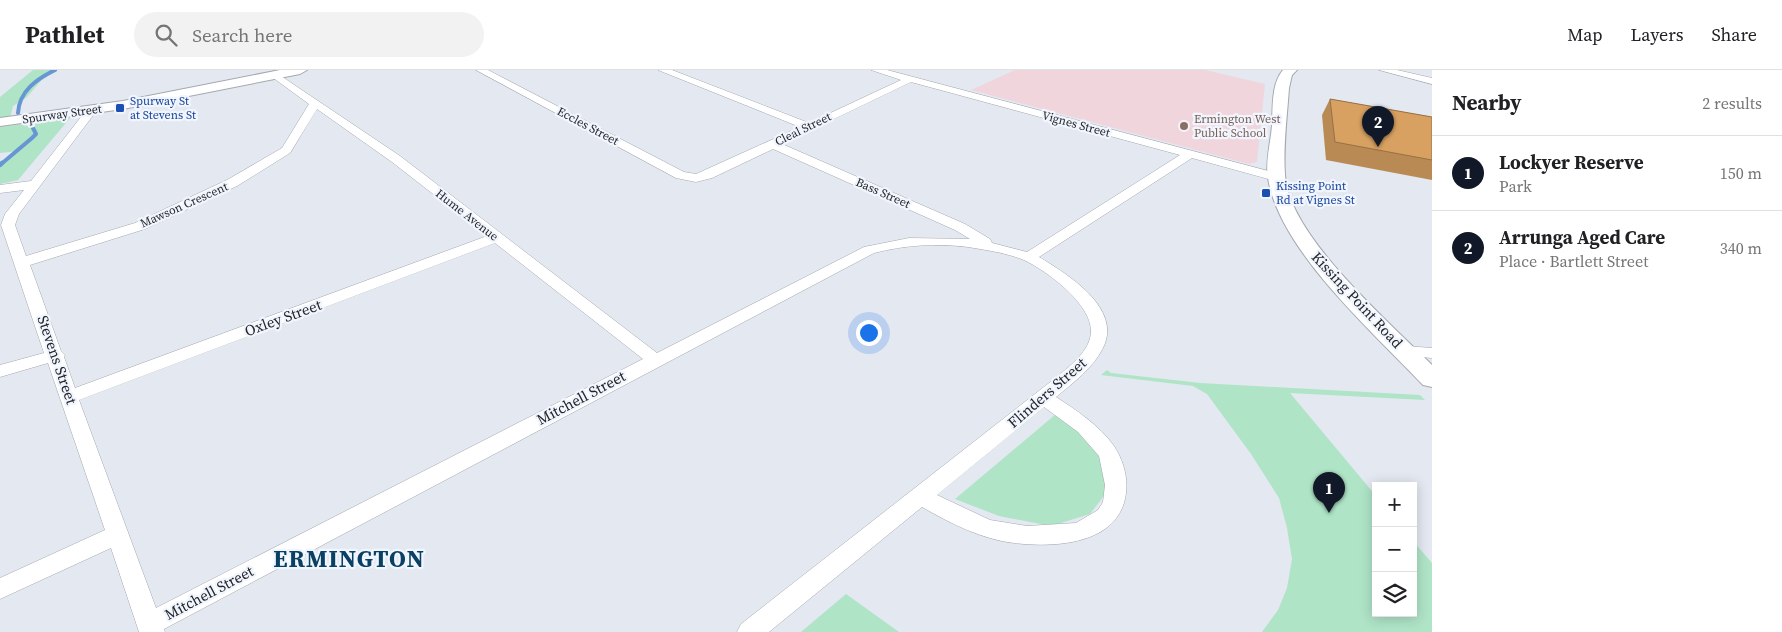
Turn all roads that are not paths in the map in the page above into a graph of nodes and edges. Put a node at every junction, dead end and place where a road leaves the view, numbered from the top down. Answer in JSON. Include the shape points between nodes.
{"nodes":[{"id":1,"x":300,"y":70,"type":"edge"},
{"id":2,"x":481,"y":70,"type":"edge"},
{"id":3,"x":664,"y":70,"type":"edge"},
{"id":4,"x":876,"y":70,"type":"edge"},
{"id":5,"x":1290,"y":70,"type":"edge"},
{"id":6,"x":1384,"y":70,"type":"edge"},
{"id":7,"x":275,"y":75,"type":"junction"},
{"id":8,"x":910,"y":79,"type":"junction"},
{"id":9,"x":1432,"y":81,"type":"edge"},
{"id":10,"x":315,"y":103,"type":"junction"},
{"id":11,"x":92,"y":110,"type":"junction"},
{"id":12,"x":0,"y":122,"type":"edge"},
{"id":13,"x":808,"y":126,"type":"junction"},
{"id":14,"x":772,"y":144,"type":"junction"},
{"id":15,"x":1190,"y":154,"type":"junction"},
{"id":16,"x":1276,"y":177,"type":"junction"},
{"id":17,"x":696,"y":178,"type":"joint"},
{"id":18,"x":36,"y":184,"type":"junction"},
{"id":19,"x":0,"y":189,"type":"edge"},
{"id":20,"x":496,"y":238,"type":"junction"},
{"id":21,"x":992,"y":246,"type":"junction"},
{"id":22,"x":1029,"y":257,"type":"junction"},
{"id":23,"x":22,"y":262,"type":"junction"},
{"id":24,"x":1405,"y":351,"type":"junction"},
{"id":25,"x":1432,"y":353,"type":"edge"},
{"id":26,"x":56,"y":355,"type":"junction"},
{"id":27,"x":655,"y":360,"type":"junction"},
{"id":28,"x":0,"y":371,"type":"edge"},
{"id":29,"x":1432,"y":379,"type":"edge"},
{"id":30,"x":70,"y":397,"type":"junction"},
{"id":31,"x":1043,"y":398,"type":"junction"},
{"id":32,"x":921,"y":496,"type":"junction"},
{"id":33,"x":118,"y":534,"type":"junction"},
{"id":34,"x":0,"y":588,"type":"edge"},
{"id":35,"x":151,"y":628,"type":"edge"},
{"id":36,"x":750,"y":632,"type":"edge"}],
"edges":[{"from":1,"to":7,"type":"street","name":"Spurway Street"},
{"from":2,"to":17,"type":"street","name":"Eccles Street","via":[[680,175]]},
{"from":3,"to":13,"type":"street"},
{"from":4,"to":8,"type":"street","name":"Vignes Street"},
{"from":5,"to":16,"type":"street","name":"Kissing Point Road","via":[[1282,88]]},
{"from":6,"to":9,"type":"street"},
{"from":7,"to":10,"type":"street","name":"Hume Avenue"},
{"from":7,"to":11,"type":"street","name":"Spurway Street"},
{"from":8,"to":13,"type":"street","name":"Cleal Street"},
{"from":8,"to":15,"type":"street","name":"Vignes Street"},
{"from":10,"to":20,"type":"street","name":"Hume Avenue","via":[[396,159]]},
{"from":10,"to":23,"type":"street","name":"Mawson Crescent","via":[[286,150],[232,183],[140,226]]},
{"from":11,"to":12,"type":"street","name":"Spurway Street"},
{"from":11,"to":18,"type":"street","name":"Stevens Street"},
{"from":13,"to":14,"type":"street","name":"Cleal Street"},
{"from":14,"to":17,"type":"street","name":"Cleal Street"},
{"from":14,"to":21,"type":"street","name":"Bass Street","via":[[960,227]]},
{"from":15,"to":16,"type":"street","name":"Vignes Street"},
{"from":15,"to":22,"type":"street"},
{"from":16,"to":24,"type":"street","name":"Kissing Point Road","via":[[1285,206],[1304,242],[1328,272]]},
{"from":18,"to":19,"type":"street"},
{"from":18,"to":23,"type":"street","name":"Stevens Street","via":[[8,220]]},
{"from":20,"to":27,"type":"street","name":"Hume Avenue"},
{"from":20,"to":30,"type":"street","name":"Oxley Street"},
{"from":21,"to":22,"type":"street","name":"Mitchell Street"},
{"from":21,"to":27,"type":"street","name":"Mitchell Street","via":[[921,240],[868,250]]},
{"from":22,"to":31,"type":"street","name":"Flinders Street","via":[[1054,272],[1080,294],[1100,327],[1098,340],[1088,356]]},
{"from":23,"to":26,"type":"street","name":"Stevens Street"},
{"from":24,"to":25,"type":"street"},
{"from":24,"to":29,"type":"street","name":"Kissing Point Road"},
{"from":26,"to":28,"type":"street"},
{"from":26,"to":30,"type":"street","name":"Stevens Street"},
{"from":27,"to":35,"type":"street","name":"Mitchell Street"},
{"from":30,"to":33,"type":"street","name":"Stevens Street"},
{"from":31,"to":32,"type":"street","name":"Flinders Street"},
{"from":31,"to":32,"type":"street","via":[[1085,428],[1112,460],[1117,496],[1104,519],[1080,532],[1065,535],[1010,534],[959,517]]},
{"from":32,"to":36,"type":"street","name":"Flinders Street"},
{"from":33,"to":34,"type":"street"},
{"from":33,"to":35,"type":"street","name":"Stevens Street"}]}
